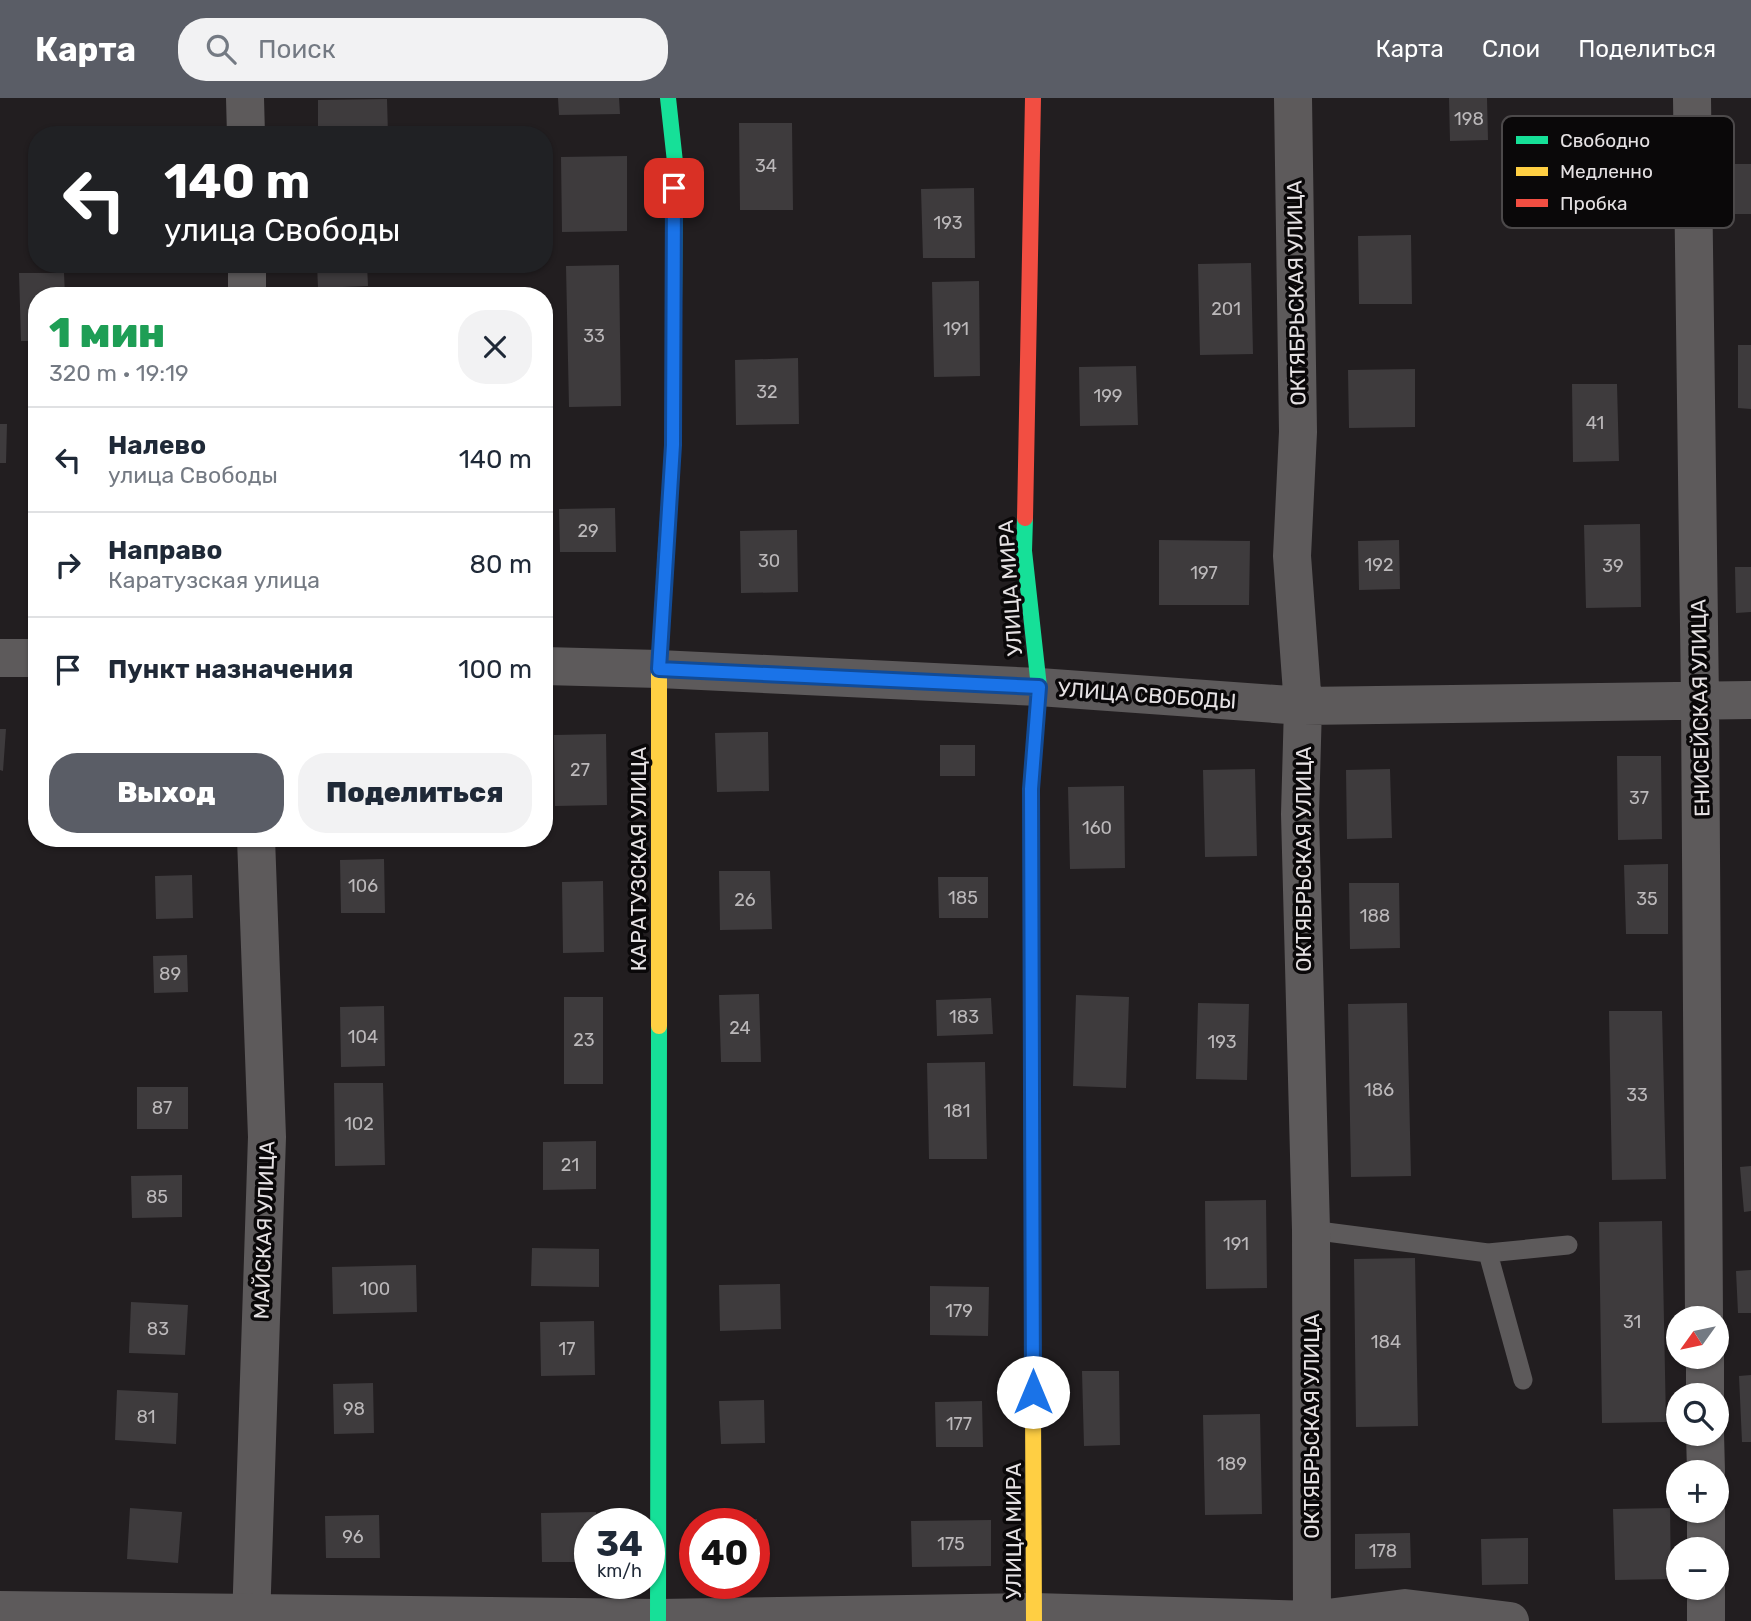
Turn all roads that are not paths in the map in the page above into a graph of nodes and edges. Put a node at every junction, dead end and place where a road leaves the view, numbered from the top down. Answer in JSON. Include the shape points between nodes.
{"nodes":[{"id":1,"x":246,"y":98,"type":"edge"},
{"id":2,"x":668,"y":98,"type":"edge"},
{"id":3,"x":1033,"y":98,"type":"edge"},
{"id":4,"x":1293,"y":98,"type":"edge"},
{"id":5,"x":1692,"y":98,"type":"edge"},
{"id":6,"x":1692,"y":116,"type":"edge"},
{"id":7,"x":246,"y":126,"type":"edge"},
{"id":8,"x":1694,"y":228,"type":"edge"},
{"id":9,"x":0,"y":657,"type":"edge"},
{"id":10,"x":28,"y":658,"type":"edge"},
{"id":11,"x":553,"y":667,"type":"edge"},
{"id":12,"x":659,"y":669,"type":"junction"},
{"id":13,"x":1039,"y":687,"type":"junction"},
{"id":14,"x":1751,"y":700,"type":"edge"},
{"id":15,"x":1700,"y":701,"type":"junction"},
{"id":16,"x":1303,"y":706,"type":"junction"},
{"id":17,"x":257,"y":847,"type":"edge"},
{"id":18,"x":1311,"y":1230,"type":"junction"},
{"id":19,"x":1567,"y":1245,"type":"dead end"},
{"id":20,"x":1488,"y":1253,"type":"junction"},
{"id":21,"x":1704,"y":1306,"type":"edge"},
{"id":22,"x":1523,"y":1380,"type":"dead end"},
{"id":23,"x":1706,"y":1600,"type":"edge"},
{"id":24,"x":0,"y":1610,"type":"edge"},
{"id":25,"x":1034,"y":1617,"type":"edge"},
{"id":26,"x":251,"y":1618,"type":"edge"},
{"id":27,"x":659,"y":1620,"type":"edge"},
{"id":28,"x":1312,"y":1621,"type":"edge"},
{"id":29,"x":1510,"y":1621,"type":"edge"},
{"id":30,"x":1706,"y":1621,"type":"edge"}],
"edges":[{"from":1,"to":7,"type":"street"},
{"from":2,"to":12,"type":"street","name":"КАРАТУЗСКАЯ УЛИЦА","via":[[675,162],[673,445]]},
{"from":3,"to":13,"type":"street","name":"УЛИЦА МИРА","via":[[1024,551]]},
{"from":4,"to":16,"type":"street","name":"ОКТЯБРЬСКАЯ УЛИЦА","via":[[1298,432],[1292,556]]},
{"from":5,"to":6,"type":"street","name":"ЕНИСЕЙСКАЯ УЛИЦА"},
{"from":8,"to":15,"type":"street","name":"ЕНИСЕЙСКАЯ УЛИЦА"},
{"from":9,"to":10,"type":"street"},
{"from":11,"to":12,"type":"street","name":"УЛИЦА СВОБОДЫ"},
{"from":12,"to":13,"type":"street","name":"УЛИЦА СВОБОДЫ"},
{"from":12,"to":27,"type":"street","name":"КАРАТУЗСКАЯ УЛИЦА"},
{"from":13,"to":16,"type":"street","name":"УЛИЦА СВОБОДЫ"},
{"from":13,"to":25,"type":"street","name":"УЛИЦА МИРА","via":[[1031,789]]},
{"from":14,"to":15,"type":"street","name":"УЛИЦА СВОБОДЫ"},
{"from":15,"to":16,"type":"street","name":"УЛИЦА СВОБОДЫ"},
{"from":15,"to":21,"type":"street","name":"ЕНИСЕЙСКАЯ УЛИЦА"},
{"from":16,"to":18,"type":"street","name":"ОКТЯБРЬСКАЯ УЛИЦА","via":[[1300,814]]},
{"from":17,"to":26,"type":"street","name":"МАЙСКАЯ УЛИЦА","via":[[267,1137]]},
{"from":18,"to":20,"type":"lane"},
{"from":18,"to":28,"type":"street","name":"ОКТЯБРЬСКАЯ УЛИЦА"},
{"from":19,"to":20,"type":"lane"},
{"from":20,"to":22,"type":"lane"},
{"from":23,"to":30,"type":"street"},
{"from":24,"to":26,"type":"street"},
{"from":25,"to":27,"type":"street"},
{"from":25,"to":28,"type":"street"},
{"from":26,"to":27,"type":"street"},
{"from":28,"to":29,"type":"street","via":[[1405,1608]]}]}
